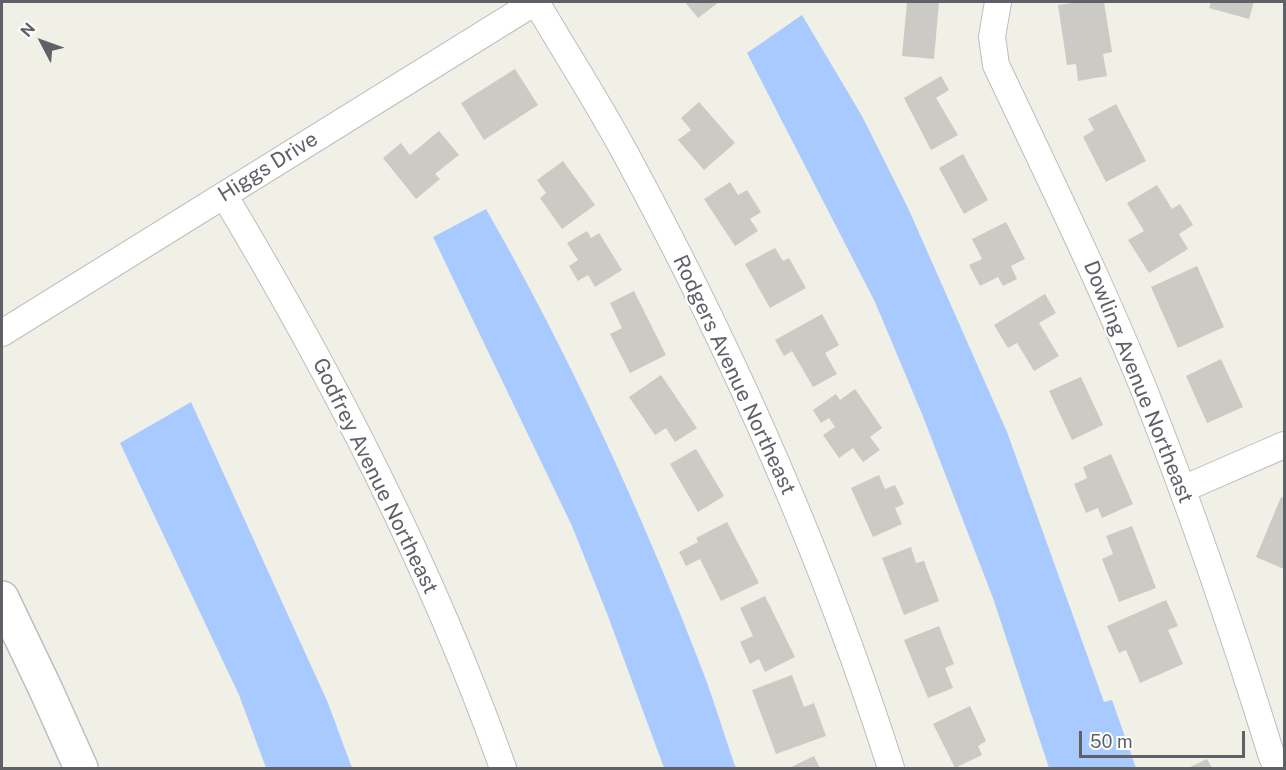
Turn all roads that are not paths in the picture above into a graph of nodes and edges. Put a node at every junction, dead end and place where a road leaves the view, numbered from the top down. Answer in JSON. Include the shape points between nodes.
{"nodes":[{"id":1,"x":535,"y":2,"type":"edge"},
{"id":2,"x":998,"y":2,"type":"edge"},
{"id":3,"x":224,"y":195,"type":"junction"},
{"id":4,"x":2,"y":333,"type":"edge"},
{"id":5,"x":1284,"y":445,"type":"edge"},
{"id":6,"x":1183,"y":489,"type":"junction"},
{"id":7,"x":2,"y":598,"type":"edge"},
{"id":8,"x":81,"y":768,"type":"edge"},
{"id":9,"x":503,"y":768,"type":"edge"},
{"id":10,"x":891,"y":768,"type":"edge"},
{"id":11,"x":1278,"y":768,"type":"edge"}],
"edges":[{"from":1,"to":3,"type":"street","name":"Higgs Drive"},
{"from":1,"to":10,"type":"street","name":"Rodgers Avenue Northeast","via":[[629,159],[739,377],[833,602]]},
{"from":2,"to":6,"type":"street","name":"Dowling Avenue Northeast","via":[[992,37],[996,65],[1091,266]]},
{"from":3,"to":4,"type":"street","name":"Higgs Drive"},
{"from":3,"to":9,"type":"street","name":"Godfrey Avenue Northeast","via":[[328,375],[382,482],[428,581]]},
{"from":5,"to":6,"type":"street"},
{"from":6,"to":11,"type":"street","name":"Dowling Avenue Northeast"},
{"from":7,"to":8,"type":"street"}]}
